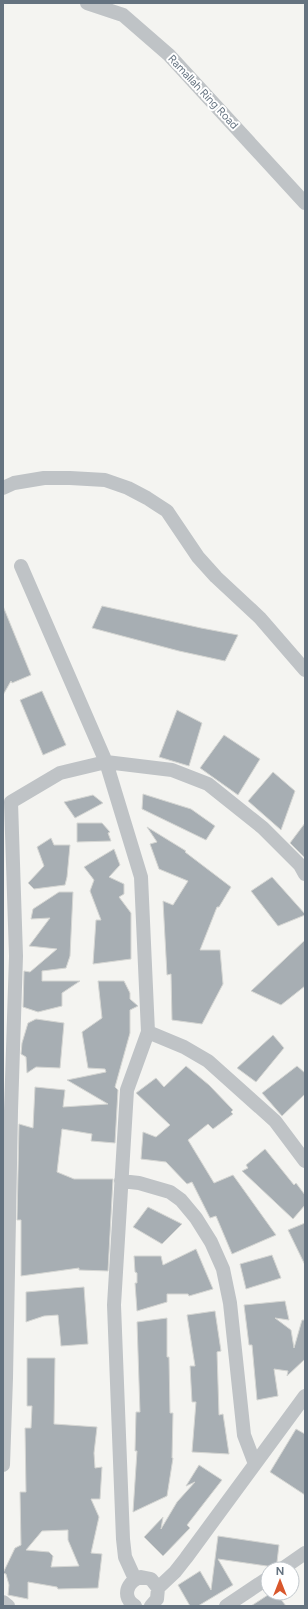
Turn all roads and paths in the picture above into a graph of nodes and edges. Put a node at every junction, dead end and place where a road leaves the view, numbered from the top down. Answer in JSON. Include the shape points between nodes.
{"nodes":[{"id":1,"x":87,"y":3,"type":"edge"},
{"id":2,"x":305,"y":202,"type":"edge"},
{"id":3,"x":3,"y":488,"type":"edge"},
{"id":4,"x":21,"y":566,"type":"dead end"},
{"id":5,"x":305,"y":670,"type":"edge"},
{"id":6,"x":106,"y":762,"type":"junction"},
{"id":7,"x":7,"y":806,"type":"edge"},
{"id":8,"x":305,"y":874,"type":"edge"},
{"id":9,"x":148,"y":1032,"type":"junction"},
{"id":10,"x":305,"y":1160,"type":"edge"},
{"id":11,"x":122,"y":1182,"type":"junction"},
{"id":12,"x":305,"y":1396,"type":"edge"},
{"id":13,"x":255,"y":1464,"type":"junction"},
{"id":14,"x":3,"y":1465,"type":"edge"},
{"id":15,"x":305,"y":1553,"type":"edge"},
{"id":16,"x":294,"y":1561,"type":"edge"},
{"id":17,"x":135,"y":1579,"type":"junction"},
{"id":18,"x":260,"y":1583,"type":"edge"},
{"id":19,"x":156,"y":1600,"type":"edge"},
{"id":20,"x":3,"y":1602,"type":"edge"},
{"id":21,"x":127,"y":1603,"type":"edge"},
{"id":22,"x":8,"y":1606,"type":"edge"},
{"id":23,"x":226,"y":1606,"type":"edge"}],
"edges":[{"from":1,"to":2,"type":"street","name":"Ramallah Ring Road","via":[[123,15],[168,55]]},
{"from":3,"to":5,"type":"street","via":[[14,483],[44,478],[105,480],[148,498],[167,511],[198,557],[260,618]]},
{"from":4,"to":6,"type":"street"},
{"from":6,"to":7,"type":"street","via":[[60,773]]},
{"from":6,"to":8,"type":"street","via":[[172,770],[208,784],[263,828],[300,865]]},
{"from":6,"to":9,"type":"street","via":[[141,877]]},
{"from":7,"to":14,"type":"street","via":[[16,956]]},
{"from":9,"to":10,"type":"street","via":[[184,1047],[208,1061],[275,1121]]},
{"from":9,"to":11,"type":"street","via":[[127,1090]]},
{"from":11,"to":13,"type":"street","via":[[139,1183],[170,1192],[191,1212],[211,1242],[223,1269],[230,1303],[244,1435]]},
{"from":11,"to":17,"type":"street","via":[[114,1305],[123,1539],[125,1557]]},
{"from":12,"to":13,"type":"street"},
{"from":13,"to":19,"type":"street"},
{"from":15,"to":16,"type":"street"},
{"from":17,"to":19,"type":"street","via":[[151,1579]]},
{"from":17,"to":21,"type":"street","via":[[128,1586]]},
{"from":18,"to":23,"type":"street"},
{"from":20,"to":22,"type":"street"}]}
